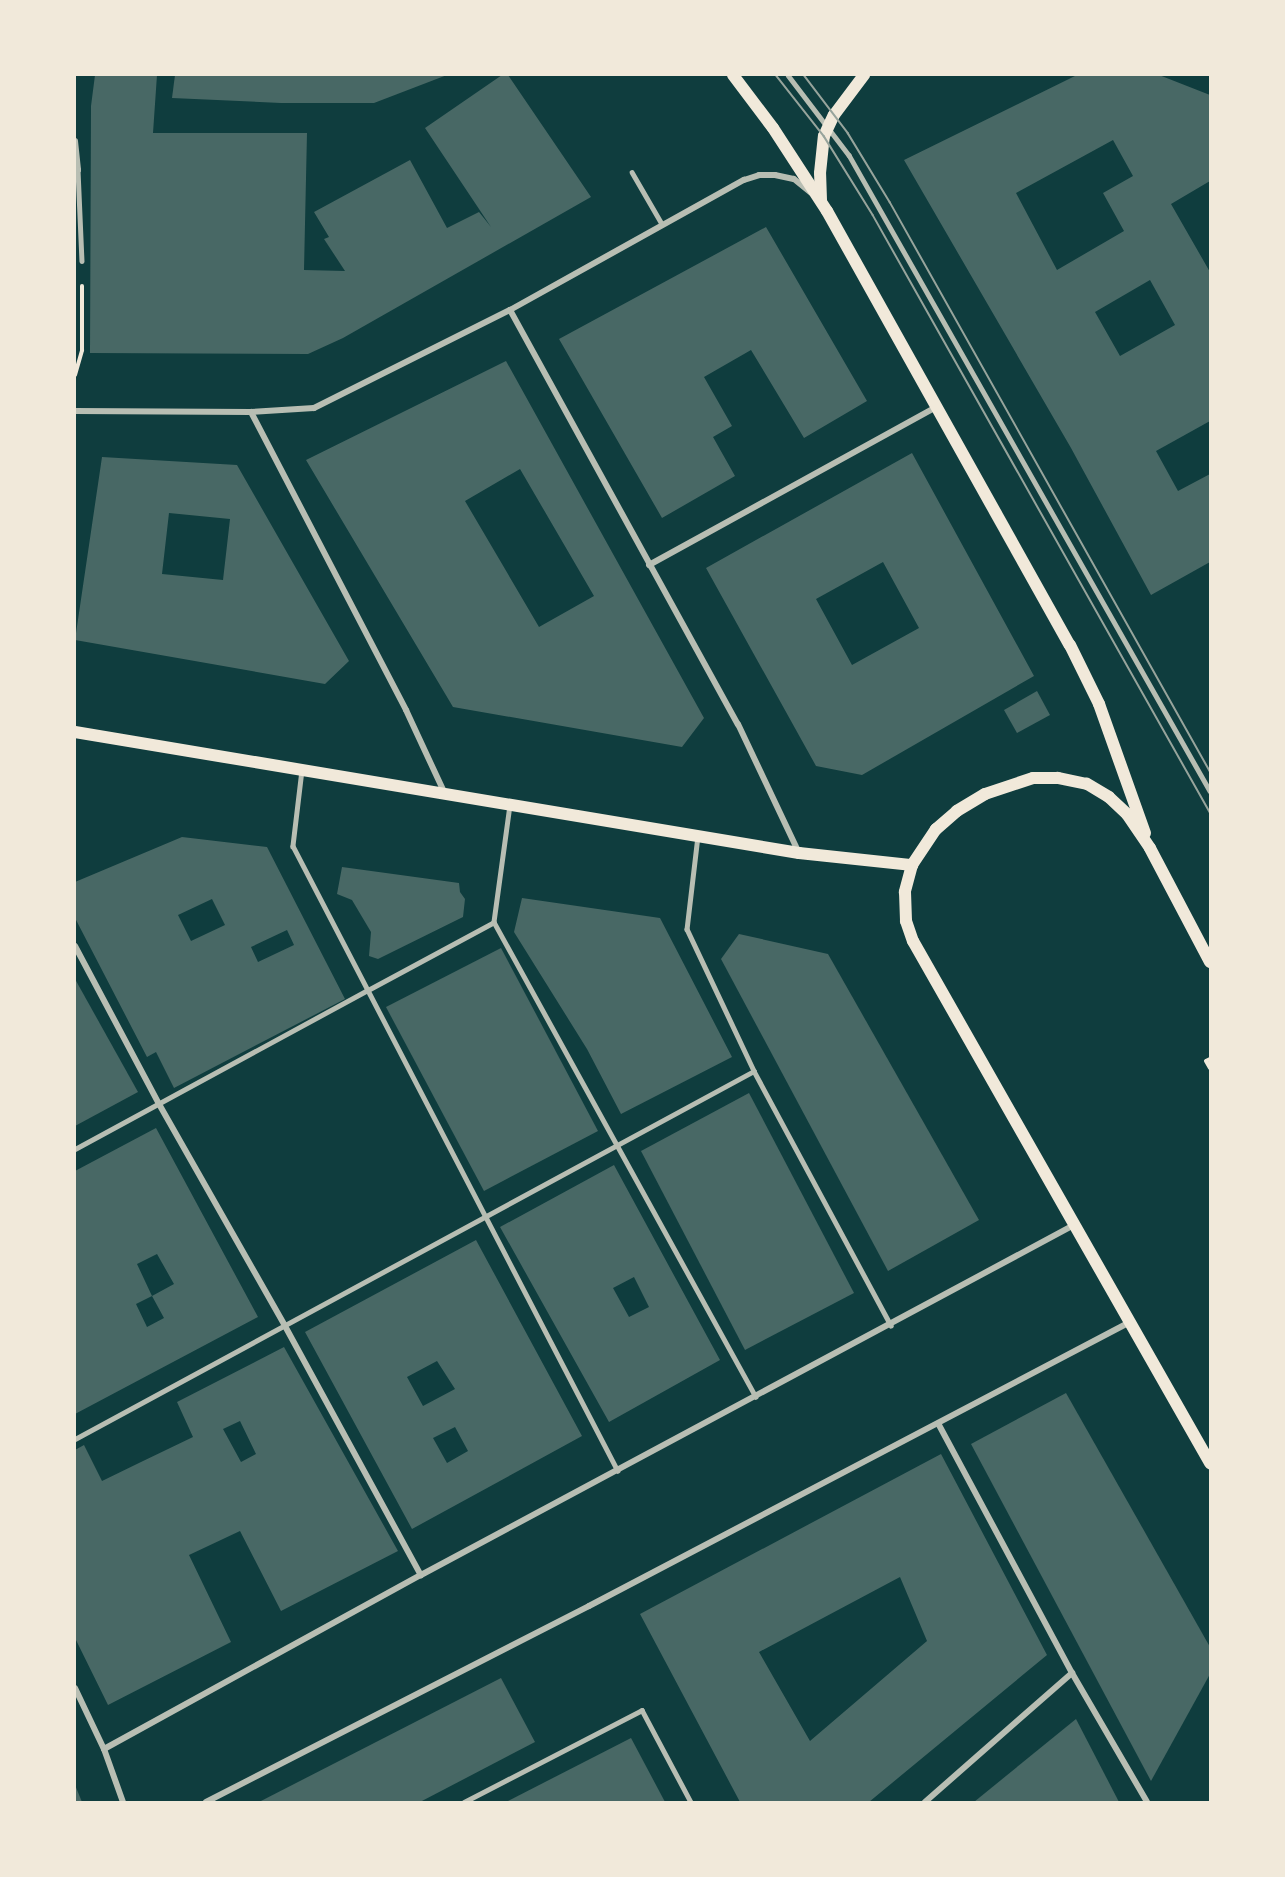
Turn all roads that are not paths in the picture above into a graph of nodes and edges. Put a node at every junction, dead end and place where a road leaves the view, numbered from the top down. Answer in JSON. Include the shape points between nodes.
{"nodes":[{"id":1,"x":733,"y":75,"type":"edge"},
{"id":2,"x":788,"y":75,"type":"edge"},
{"id":3,"x":864,"y":75,"type":"edge"},
{"id":4,"x":828,"y":125,"type":"junction"},
{"id":5,"x":75,"y":141,"type":"edge"},
{"id":6,"x":76,"y":170,"type":"edge"},
{"id":7,"x":632,"y":172,"type":"dead end"},
{"id":8,"x":822,"y":201,"type":"junction"},
{"id":9,"x":662,"y":224,"type":"junction"},
{"id":10,"x":82,"y":261,"type":"road end"},
{"id":11,"x":510,"y":310,"type":"junction"},
{"id":12,"x":936,"y":407,"type":"junction"},
{"id":13,"x":75,"y":411,"type":"edge"},
{"id":14,"x":251,"y":412,"type":"junction"},
{"id":15,"x":649,"y":564,"type":"junction"},
{"id":16,"x":75,"y":732,"type":"edge"},
{"id":17,"x":302,"y":770,"type":"junction"},
{"id":18,"x":1210,"y":791,"type":"edge"},
{"id":19,"x":445,"y":794,"type":"junction"},
{"id":20,"x":510,"y":805,"type":"junction"},
{"id":21,"x":698,"y":836,"type":"junction"},
{"id":22,"x":1150,"y":848,"type":"junction"},
{"id":23,"x":799,"y":853,"type":"junction"},
{"id":24,"x":912,"y":865,"type":"junction"},
{"id":25,"x":494,"y":922,"type":"junction"},
{"id":26,"x":75,"y":945,"type":"edge"},
{"id":27,"x":1208,"y":957,"type":"edge"},
{"id":28,"x":366,"y":992,"type":"junction"},
{"id":29,"x":754,"y":1071,"type":"junction"},
{"id":30,"x":159,"y":1104,"type":"junction"},
{"id":31,"x":619,"y":1145,"type":"junction"},
{"id":32,"x":75,"y":1149,"type":"edge"},
{"id":33,"x":484,"y":1218,"type":"junction"},
{"id":34,"x":1075,"y":1225,"type":"junction"},
{"id":35,"x":1130,"y":1322,"type":"junction"},
{"id":36,"x":891,"y":1325,"type":"junction"},
{"id":37,"x":285,"y":1326,"type":"junction"},
{"id":38,"x":756,"y":1397,"type":"junction"},
{"id":39,"x":939,"y":1425,"type":"junction"},
{"id":40,"x":75,"y":1439,"type":"edge"},
{"id":41,"x":1210,"y":1463,"type":"edge"},
{"id":42,"x":618,"y":1471,"type":"junction"},
{"id":43,"x":421,"y":1575,"type":"junction"},
{"id":44,"x":1072,"y":1673,"type":"junction"},
{"id":45,"x":75,"y":1688,"type":"edge"},
{"id":46,"x":104,"y":1749,"type":"junction"},
{"id":47,"x":123,"y":1802,"type":"edge"},
{"id":48,"x":206,"y":1802,"type":"edge"},
{"id":49,"x":464,"y":1802,"type":"edge"},
{"id":50,"x":691,"y":1802,"type":"edge"},
{"id":51,"x":925,"y":1802,"type":"edge"},
{"id":52,"x":1147,"y":1802,"type":"edge"}],
"edges":[{"from":1,"to":8,"type":"main road"},
{"from":2,"to":4,"type":"lane"},
{"from":3,"to":4,"type":"main road"},
{"from":4,"to":8,"type":"main road","via":[[821,153]]},
{"from":4,"to":18,"type":"lane","via":[[869,189]]},
{"from":5,"to":6,"type":"street"},
{"from":6,"to":10,"type":"lane"},
{"from":7,"to":9,"type":"lane"},
{"from":8,"to":9,"type":"street","via":[[794,179],[759,175]]},
{"from":8,"to":12,"type":"main road"},
{"from":9,"to":11,"type":"street"},
{"from":11,"to":14,"type":"street","via":[[314,408]]},
{"from":11,"to":15,"type":"street"},
{"from":12,"to":15,"type":"street"},
{"from":12,"to":22,"type":"main road","via":[[1099,704]]},
{"from":13,"to":14,"type":"street"},
{"from":14,"to":19,"type":"street"},
{"from":15,"to":23,"type":"street","via":[[738,724]]},
{"from":16,"to":17,"type":"main road"},
{"from":17,"to":19,"type":"main road"},
{"from":17,"to":28,"type":"lane","via":[[293,846]]},
{"from":19,"to":20,"type":"main road"},
{"from":20,"to":21,"type":"main road"},
{"from":20,"to":25,"type":"lane"},
{"from":21,"to":23,"type":"main road"},
{"from":21,"to":29,"type":"lane","via":[[687,929]]},
{"from":22,"to":24,"type":"main road","via":[[1127,814],[1109,797],[1087,784],[1033,778],[985,794],[957,811],[936,830]]},
{"from":22,"to":27,"type":"main road"},
{"from":23,"to":24,"type":"main road"},
{"from":24,"to":34,"type":"main road","via":[[905,892],[906,921],[912,940]]},
{"from":25,"to":28,"type":"street"},
{"from":25,"to":31,"type":"lane"},
{"from":26,"to":30,"type":"street"},
{"from":28,"to":30,"type":"lane"},
{"from":28,"to":33,"type":"lane"},
{"from":29,"to":31,"type":"lane"},
{"from":29,"to":36,"type":"lane"},
{"from":30,"to":32,"type":"lane"},
{"from":30,"to":37,"type":"street"},
{"from":31,"to":33,"type":"lane"},
{"from":31,"to":38,"type":"lane"},
{"from":33,"to":37,"type":"lane"},
{"from":33,"to":42,"type":"lane"},
{"from":34,"to":35,"type":"main road"},
{"from":34,"to":36,"type":"street"},
{"from":35,"to":39,"type":"street"},
{"from":35,"to":41,"type":"main road"},
{"from":36,"to":38,"type":"street"},
{"from":37,"to":40,"type":"lane"},
{"from":37,"to":43,"type":"street"},
{"from":38,"to":42,"type":"street"},
{"from":39,"to":44,"type":"street"},
{"from":39,"to":48,"type":"street"},
{"from":42,"to":43,"type":"street"},
{"from":43,"to":46,"type":"street"},
{"from":44,"to":51,"type":"street"},
{"from":44,"to":52,"type":"street"},
{"from":45,"to":46,"type":"street"},
{"from":46,"to":47,"type":"street"},
{"from":49,"to":50,"type":"lane","via":[[642,1710]]}]}
